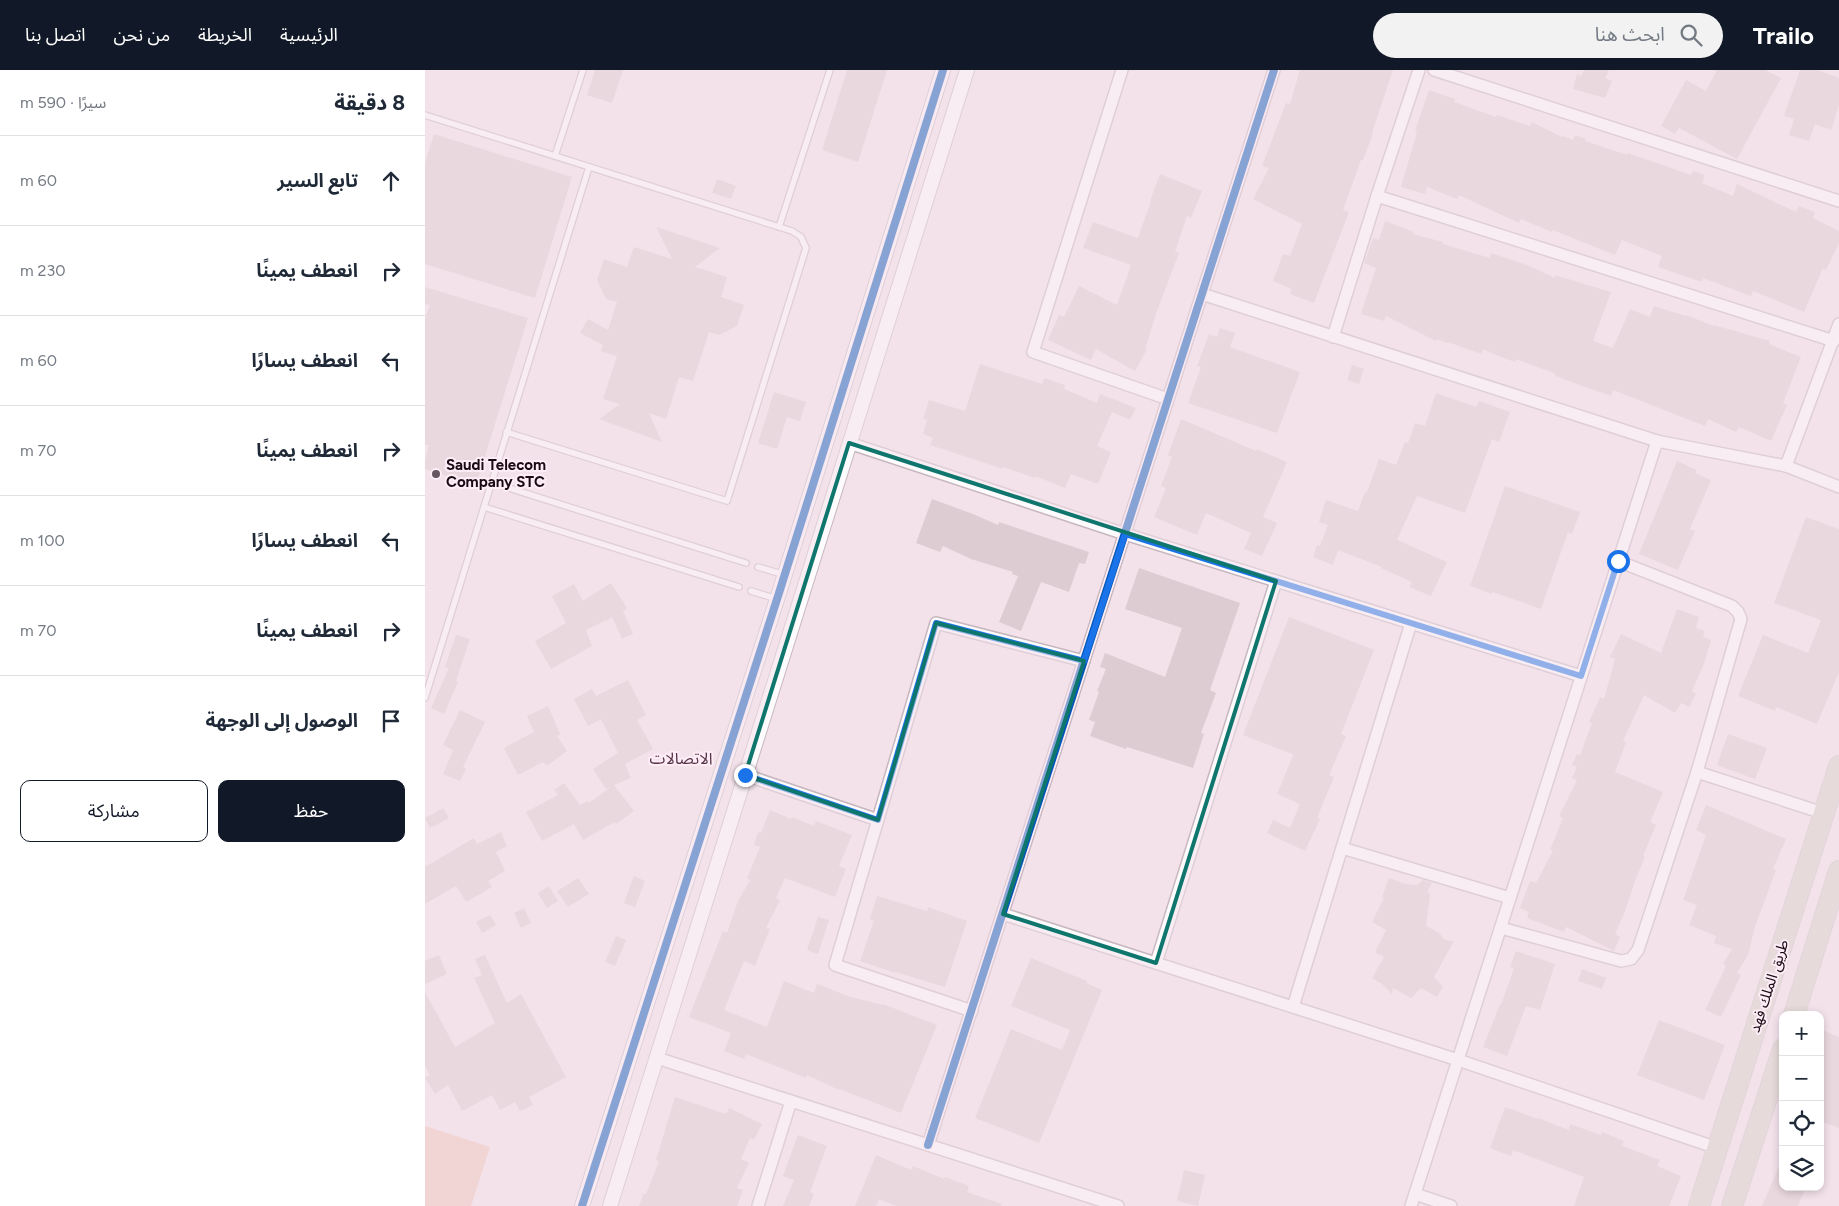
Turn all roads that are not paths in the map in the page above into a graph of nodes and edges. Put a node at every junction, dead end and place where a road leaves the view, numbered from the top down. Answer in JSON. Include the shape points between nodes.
{"nodes":[{"id":1,"x":583,"y":70,"type":"edge"},
{"id":2,"x":831,"y":70,"type":"edge"},
{"id":3,"x":943,"y":70,"type":"edge"},
{"id":4,"x":967,"y":70,"type":"edge"},
{"id":5,"x":1122,"y":70,"type":"edge"},
{"id":6,"x":1274,"y":70,"type":"edge"},
{"id":7,"x":1419,"y":70,"type":"edge"},
{"id":8,"x":1434,"y":70,"type":"edge"},
{"id":9,"x":425,"y":115,"type":"edge"},
{"id":10,"x":555,"y":156,"type":"junction"},
{"id":11,"x":589,"y":167,"type":"junction"},
{"id":12,"x":1377,"y":196,"type":"junction"},
{"id":13,"x":1839,"y":201,"type":"edge"},
{"id":14,"x":779,"y":227,"type":"junction"},
{"id":15,"x":1202,"y":294,"type":"junction"},
{"id":16,"x":1839,"y":324,"type":"edge"},
{"id":17,"x":1333,"y":337,"type":"junction"},
{"id":18,"x":1834,"y":341,"type":"junction"},
{"id":19,"x":1168,"y":399,"type":"junction"},
{"id":20,"x":506,"y":432,"type":"junction"},
{"id":21,"x":1657,"y":441,"type":"junction"},
{"id":22,"x":849,"y":443,"type":"junction"},
{"id":23,"x":1786,"y":466,"type":"junction"},
{"id":24,"x":490,"y":482,"type":"junction"},
{"id":25,"x":1839,"y":487,"type":"edge"},
{"id":26,"x":483,"y":506,"type":"junction"},
{"id":27,"x":1125,"y":534,"type":"junction"},
{"id":28,"x":1618,"y":561,"type":"junction"},
{"id":29,"x":746,"y":563,"type":"dead end"},
{"id":30,"x":758,"y":567,"type":"dead end"},
{"id":31,"x":785,"y":575,"type":"junction"},
{"id":32,"x":1276,"y":581,"type":"junction"},
{"id":33,"x":739,"y":587,"type":"dead end"},
{"id":34,"x":751,"y":591,"type":"dead end"},
{"id":35,"x":777,"y":599,"type":"junction"},
{"id":36,"x":1411,"y":623,"type":"junction"},
{"id":37,"x":1084,"y":661,"type":"junction"},
{"id":38,"x":1581,"y":676,"type":"junction"},
{"id":39,"x":425,"y":698,"type":"edge"},
{"id":40,"x":1839,"y":766,"type":"edge"},
{"id":41,"x":1697,"y":772,"type":"junction"},
{"id":42,"x":745,"y":775,"type":"junction"},
{"id":43,"x":1823,"y":813,"type":"junction"},
{"id":44,"x":878,"y":820,"type":"junction"},
{"id":45,"x":1342,"y":848,"type":"junction"},
{"id":46,"x":1839,"y":871,"type":"edge"},
{"id":47,"x":1510,"y":898,"type":"junction"},
{"id":48,"x":1003,"y":914,"type":"junction"},
{"id":49,"x":1501,"y":928,"type":"junction"},
{"id":50,"x":1156,"y":963,"type":"junction"},
{"id":51,"x":1293,"y":1007,"type":"junction"},
{"id":52,"x":972,"y":1011,"type":"junction"},
{"id":53,"x":1794,"y":1011,"type":"edge"},
{"id":54,"x":1781,"y":1056,"type":"edge"},
{"id":55,"x":657,"y":1058,"type":"junction"},
{"id":56,"x":1458,"y":1060,"type":"junction"},
{"id":57,"x":791,"y":1101,"type":"junction"},
{"id":58,"x":929,"y":1145,"type":"junction"},
{"id":59,"x":1717,"y":1148,"type":"junction"},
{"id":60,"x":1415,"y":1194,"type":"junction"},
{"id":61,"x":582,"y":1206,"type":"edge"},
{"id":62,"x":610,"y":1206,"type":"edge"},
{"id":63,"x":758,"y":1206,"type":"edge"},
{"id":64,"x":1117,"y":1206,"type":"edge"},
{"id":65,"x":1411,"y":1206,"type":"edge"},
{"id":66,"x":1451,"y":1206,"type":"edge"},
{"id":67,"x":1699,"y":1206,"type":"edge"},
{"id":68,"x":1732,"y":1206,"type":"edge"}],
"edges":[{"from":1,"to":10,"type":"lane"},
{"from":2,"to":14,"type":"lane"},
{"from":3,"to":31,"type":"street"},
{"from":4,"to":22,"type":"street"},
{"from":5,"to":19,"type":"street","via":[[1033,352]]},
{"from":6,"to":15,"type":"street"},
{"from":7,"to":12,"type":"street"},
{"from":8,"to":13,"type":"street"},
{"from":9,"to":10,"type":"lane"},
{"from":10,"to":11,"type":"lane"},
{"from":11,"to":14,"type":"lane"},
{"from":11,"to":20,"type":"lane"},
{"from":12,"to":17,"type":"street"},
{"from":12,"to":18,"type":"street"},
{"from":14,"to":20,"type":"lane","via":[[801,237],[806,248],[727,501]]},
{"from":15,"to":17,"type":"street"},
{"from":15,"to":19,"type":"street"},
{"from":16,"to":18,"type":"street"},
{"from":17,"to":21,"type":"street"},
{"from":18,"to":23,"type":"street"},
{"from":19,"to":27,"type":"street"},
{"from":20,"to":24,"type":"lane"},
{"from":21,"to":23,"type":"street"},
{"from":21,"to":28,"type":"street"},
{"from":22,"to":27,"type":"street"},
{"from":22,"to":42,"type":"street"},
{"from":23,"to":25,"type":"street"},
{"from":24,"to":26,"type":"lane"},
{"from":24,"to":29,"type":"lane"},
{"from":26,"to":33,"type":"lane"},
{"from":26,"to":39,"type":"lane"},
{"from":27,"to":32,"type":"street"},
{"from":27,"to":37,"type":"street"},
{"from":28,"to":38,"type":"street"},
{"from":28,"to":41,"type":"street","via":[[1732,606],[1741,619]]},
{"from":30,"to":31,"type":"lane"},
{"from":31,"to":35,"type":"street"},
{"from":32,"to":36,"type":"street"},
{"from":32,"to":50,"type":"street"},
{"from":34,"to":35,"type":"lane"},
{"from":35,"to":61,"type":"street"},
{"from":36,"to":38,"type":"street"},
{"from":36,"to":45,"type":"street"},
{"from":37,"to":44,"type":"street","via":[[936,623]]},
{"from":37,"to":48,"type":"street"},
{"from":38,"to":47,"type":"street"},
{"from":40,"to":43,"type":"highway","name":"طريق الملك فهد"},
{"from":41,"to":43,"type":"street"},
{"from":41,"to":49,"type":"street","via":[[1638,950],[1631,959],[1621,961]]},
{"from":42,"to":44,"type":"street"},
{"from":42,"to":55,"type":"street"},
{"from":43,"to":59,"type":"highway","name":"طريق الملك فهد"},
{"from":44,"to":52,"type":"street","via":[[835,965]]},
{"from":45,"to":47,"type":"street"},
{"from":45,"to":51,"type":"street"},
{"from":46,"to":53,"type":"highway"},
{"from":47,"to":49,"type":"street"},
{"from":48,"to":50,"type":"street"},
{"from":48,"to":52,"type":"street"},
{"from":49,"to":56,"type":"street"},
{"from":50,"to":51,"type":"street"},
{"from":51,"to":56,"type":"street"},
{"from":52,"to":58,"type":"street"},
{"from":54,"to":68,"type":"highway"},
{"from":55,"to":57,"type":"street"},
{"from":55,"to":62,"type":"street"},
{"from":56,"to":59,"type":"street"},
{"from":56,"to":60,"type":"street"},
{"from":57,"to":58,"type":"street"},
{"from":57,"to":63,"type":"street"},
{"from":58,"to":64,"type":"street"},
{"from":59,"to":67,"type":"highway","name":"طريق الملك فهد"},
{"from":60,"to":65,"type":"street"},
{"from":60,"to":66,"type":"street"}]}
